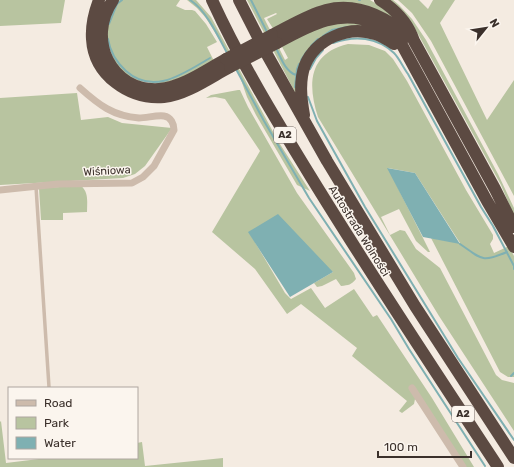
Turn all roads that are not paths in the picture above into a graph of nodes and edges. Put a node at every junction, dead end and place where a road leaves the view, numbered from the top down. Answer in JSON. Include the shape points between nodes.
{"nodes":[{"id":1,"x":98,"y":0,"type":"edge"},
{"id":2,"x":113,"y":0,"type":"edge"},
{"id":3,"x":202,"y":0,"type":"edge"},
{"id":4,"x":212,"y":0,"type":"edge"},
{"id":5,"x":239,"y":0,"type":"edge"},
{"id":6,"x":380,"y":0,"type":"edge"},
{"id":7,"x":218,"y":13,"type":"junction"},
{"id":8,"x":275,"y":39,"type":"junction"},
{"id":9,"x":414,"y":41,"type":"junction"},
{"id":10,"x":404,"y":52,"type":"junction"},
{"id":11,"x":228,"y":63,"type":"junction"},
{"id":12,"x":80,"y":88,"type":"dead end"},
{"id":13,"x":305,"y":122,"type":"junction"},
{"id":14,"x":36,"y":187,"type":"junction"},
{"id":15,"x":0,"y":190,"type":"edge"},
{"id":16,"x":514,"y":227,"type":"edge"},
{"id":17,"x":514,"y":247,"type":"edge"},
{"id":18,"x":50,"y":386,"type":"dead end"},
{"id":19,"x":412,"y":388,"type":"dead end"},
{"id":20,"x":513,"y":457,"type":"edge"},
{"id":21,"x":497,"y":465,"type":"edge"},
{"id":22,"x":463,"y":467,"type":"edge"}],
"edges":[{"from":1,"to":11,"type":"highway","via":[[92,24],[92,40],[98,62],[111,79],[130,92],[141,96],[174,95],[184,92]]},
{"from":2,"to":11,"type":"highway","via":[[103,19],[103,49],[113,68],[134,84],[152,89],[174,86]]},
{"from":3,"to":7,"type":"highway"},
{"from":4,"to":7,"type":"highway","name":"Autostrada Wolności","number":"A2"},
{"from":5,"to":13,"type":"highway","name":"Autostrada Wolności","number":"A2"},
{"from":6,"to":9,"type":"highway","via":[[402,19]]},
{"from":7,"to":21,"type":"highway","name":"Autostrada Wolności","number":"A2","via":[[265,100],[360,258]]},
{"from":8,"to":9,"type":"highway","via":[[314,14],[345,8],[363,10],[380,16]]},
{"from":8,"to":10,"type":"highway","via":[[319,22],[352,17],[367,20],[386,30],[400,41]]},
{"from":8,"to":11,"type":"highway","bridge":true},
{"from":9,"to":16,"type":"highway"},
{"from":10,"to":13,"type":"highway","via":[[383,37],[364,32],[345,32],[327,40],[319,46],[305,66],[301,90]]},
{"from":10,"to":17,"type":"highway"},
{"from":12,"to":14,"type":"street","name":"Wiśniowa","via":[[95,102],[113,112],[140,118],[169,118],[174,126],[172,135],[154,166],[132,183],[58,184]]},
{"from":13,"to":20,"type":"highway","name":"Autostrada Wolności","number":"A2","via":[[414,306]]},
{"from":14,"to":15,"type":"street","name":"Wiśniowa"},
{"from":14,"to":18,"type":"lane"},
{"from":19,"to":22,"type":"street"}]}
